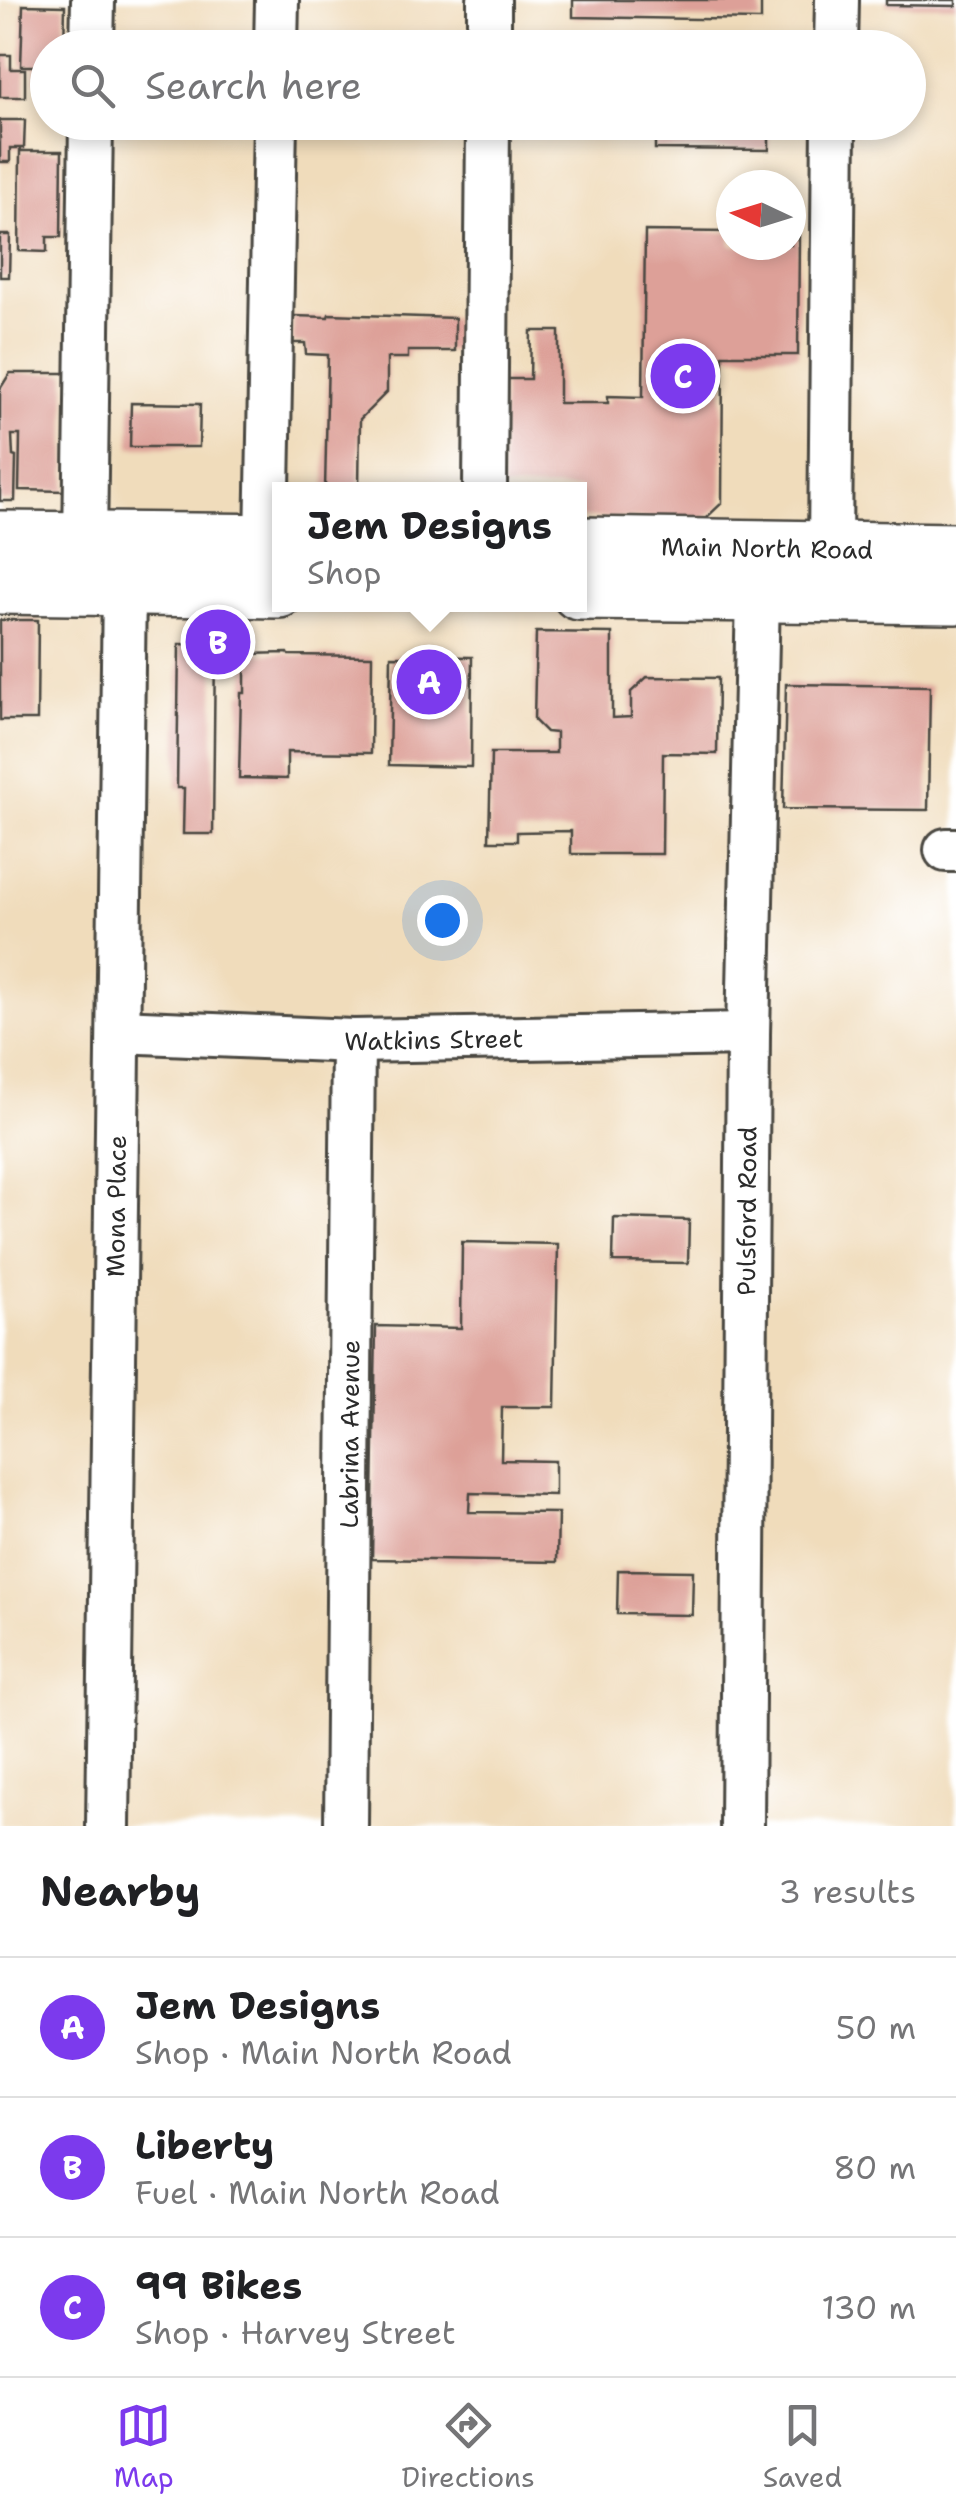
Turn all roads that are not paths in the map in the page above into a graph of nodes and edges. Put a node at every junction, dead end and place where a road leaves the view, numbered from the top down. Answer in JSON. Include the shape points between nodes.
{"nodes":[{"id":1,"x":93,"y":0,"type":"edge"},
{"id":2,"x":277,"y":0,"type":"edge"},
{"id":3,"x":489,"y":0,"type":"edge"},
{"id":4,"x":837,"y":0,"type":"edge"},
{"id":5,"x":92,"y":30,"type":"edge"},
{"id":6,"x":276,"y":30,"type":"edge"},
{"id":7,"x":488,"y":30,"type":"edge"},
{"id":8,"x":836,"y":30,"type":"edge"},
{"id":9,"x":91,"y":140,"type":"edge"},
{"id":10,"x":275,"y":140,"type":"edge"},
{"id":11,"x":488,"y":140,"type":"edge"},
{"id":12,"x":834,"y":140,"type":"edge"},
{"id":13,"x":273,"y":482,"type":"edge"},
{"id":14,"x":485,"y":482,"type":"edge"},
{"id":15,"x":0,"y":540,"type":"edge"},
{"id":16,"x":85,"y":542,"type":"junction"},
{"id":17,"x":587,"y":546,"type":"edge"},
{"id":18,"x":956,"y":551,"type":"edge"},
{"id":19,"x":272,"y":566,"type":"edge"},
{"id":20,"x":272,"y":566,"type":"edge"},
{"id":21,"x":758,"y":571,"type":"junction"},
{"id":22,"x":829,"y":571,"type":"junction"},
{"id":23,"x":0,"y":586,"type":"edge"},
{"id":24,"x":124,"y":588,"type":"junction"},
{"id":25,"x":587,"y":591,"type":"edge"},
{"id":26,"x":956,"y":596,"type":"edge"},
{"id":27,"x":119,"y":1031,"type":"junction"},
{"id":28,"x":748,"y":1034,"type":"junction"},
{"id":29,"x":353,"y":1042,"type":"junction"},
{"id":30,"x":108,"y":1826,"type":"edge"},
{"id":31,"x":346,"y":1826,"type":"edge"},
{"id":32,"x":742,"y":1826,"type":"edge"}],
"edges":[{"from":1,"to":5,"type":"street"},
{"from":2,"to":6,"type":"street"},
{"from":3,"to":7,"type":"street"},
{"from":4,"to":8,"type":"street"},
{"from":9,"to":16,"type":"street"},
{"from":10,"to":13,"type":"street"},
{"from":11,"to":14,"type":"street"},
{"from":12,"to":22,"type":"street"},
{"from":15,"to":16,"type":"highway"},
{"from":16,"to":19,"type":"highway"},
{"from":17,"to":21,"type":"highway","name":"Main North Road"},
{"from":18,"to":22,"type":"highway","name":"Main North Road"},
{"from":20,"to":24,"type":"highway"},
{"from":21,"to":22,"type":"highway","name":"Main North Road"},
{"from":21,"to":25,"type":"highway","name":"Main North Road"},
{"from":21,"to":28,"type":"street","name":"Pulsford Road"},
{"from":22,"to":26,"type":"highway","name":"Main North Road"},
{"from":23,"to":24,"type":"highway"},
{"from":24,"to":27,"type":"street","name":"Mona Place"},
{"from":27,"to":29,"type":"street","name":"Watkins Street"},
{"from":27,"to":30,"type":"street","name":"Mona Place"},
{"from":28,"to":29,"type":"street","name":"Watkins Street"},
{"from":28,"to":32,"type":"street","name":"Pulsford Road"},
{"from":29,"to":31,"type":"street","name":"Labrina Avenue"}]}
